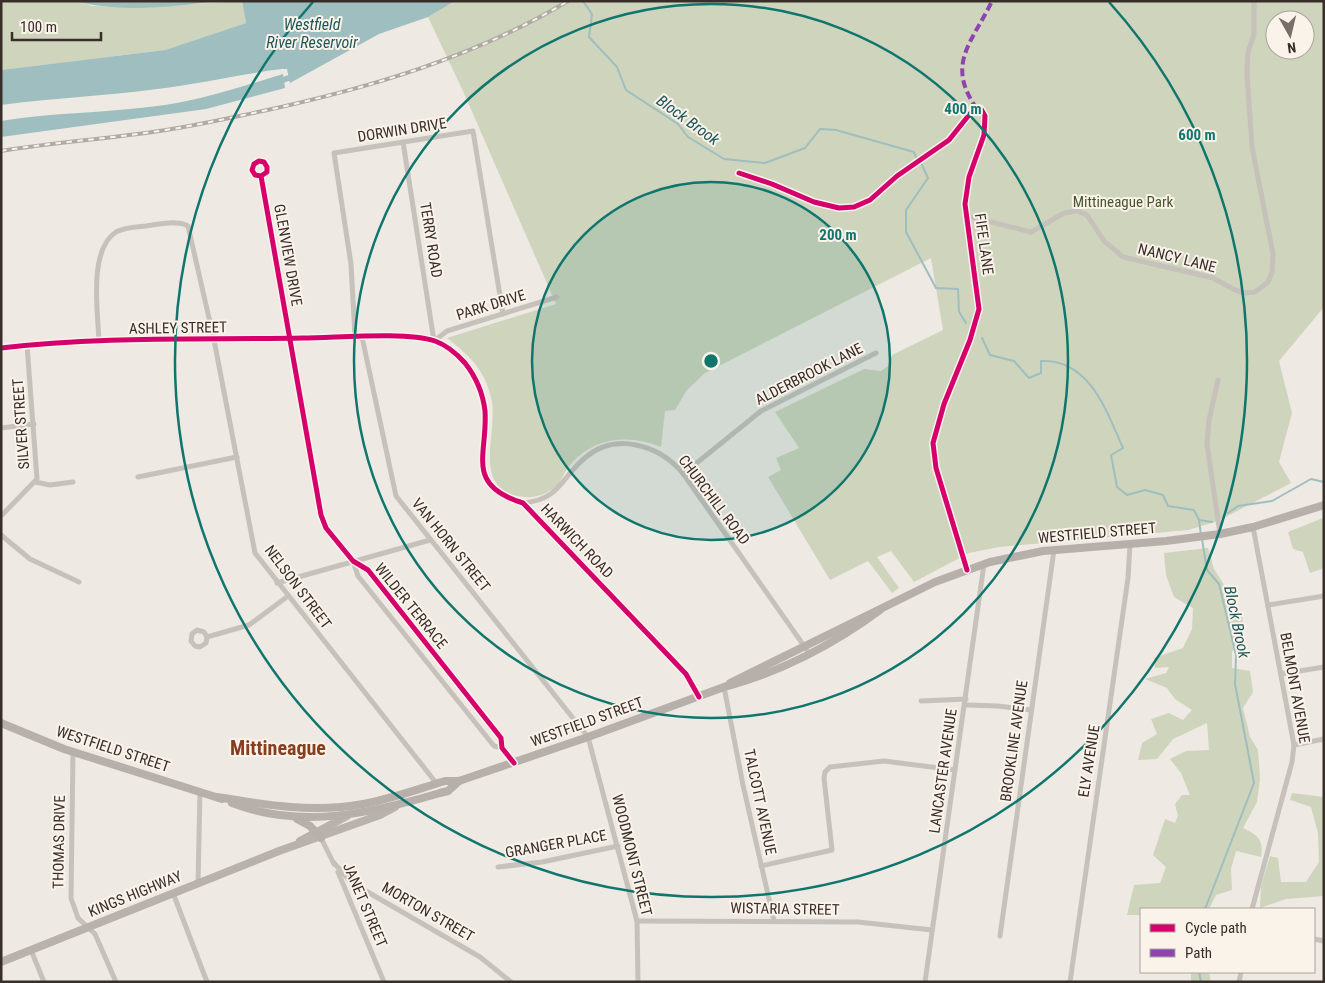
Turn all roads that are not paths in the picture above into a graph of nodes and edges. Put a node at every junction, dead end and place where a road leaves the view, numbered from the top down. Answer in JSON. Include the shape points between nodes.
{"nodes":[{"id":1,"x":1254,"y":1,"type":"edge"},
{"id":2,"x":403,"y":142,"type":"junction"},
{"id":3,"x":739,"y":173,"type":"dead end"},
{"id":4,"x":261,"y":176,"type":"dead end"},
{"id":5,"x":967,"y":216,"type":"junction"},
{"id":6,"x":557,"y":297,"type":"dead end"},
{"id":7,"x":503,"y":314,"type":"junction"},
{"id":8,"x":355,"y":337,"type":"junction"},
{"id":9,"x":362,"y":337,"type":"junction"},
{"id":10,"x":290,"y":338,"type":"junction"},
{"id":11,"x":214,"y":340,"type":"junction"},
{"id":12,"x":434,"y":341,"type":"junction"},
{"id":13,"x":98,"y":342,"type":"junction"},
{"id":14,"x":27,"y":345,"type":"junction"},
{"id":15,"x":1,"y":348,"type":"edge"},
{"id":16,"x":876,"y":353,"type":"dead end"},
{"id":17,"x":1218,"y":380,"type":"dead end"},
{"id":18,"x":34,"y":424,"type":"junction"},
{"id":19,"x":1,"y":428,"type":"edge"},
{"id":20,"x":237,"y":457,"type":"junction"},
{"id":21,"x":683,"y":474,"type":"junction"},
{"id":22,"x":138,"y":477,"type":"dead end"},
{"id":23,"x":35,"y":482,"type":"junction"},
{"id":24,"x":73,"y":482,"type":"dead end"},
{"id":25,"x":523,"y":503,"type":"junction"},
{"id":26,"x":1324,"y":505,"type":"edge"},
{"id":27,"x":1,"y":516,"type":"edge"},
{"id":28,"x":1253,"y":527,"type":"junction"},
{"id":29,"x":1220,"y":534,"type":"junction"},
{"id":30,"x":1,"y":535,"type":"edge"},
{"id":31,"x":430,"y":540,"type":"junction"},
{"id":32,"x":1130,"y":544,"type":"junction"},
{"id":33,"x":1054,"y":550,"type":"junction"},
{"id":34,"x":353,"y":561,"type":"junction"},
{"id":35,"x":984,"y":564,"type":"junction"},
{"id":36,"x":967,"y":570,"type":"junction"},
{"id":37,"x":79,"y":582,"type":"dead end"},
{"id":38,"x":277,"y":583,"type":"junction"},
{"id":39,"x":288,"y":596,"type":"junction"},
{"id":40,"x":1324,"y":596,"type":"edge"},
{"id":41,"x":1268,"y":605,"type":"junction"},
{"id":42,"x":880,"y":610,"type":"junction"},
{"id":43,"x":412,"y":626,"type":"junction"},
{"id":44,"x":404,"y":633,"type":"junction"},
{"id":45,"x":207,"y":637,"type":"dead end"},
{"id":46,"x":804,"y":645,"type":"junction"},
{"id":47,"x":809,"y":652,"type":"junction"},
{"id":48,"x":1324,"y":667,"type":"edge"},
{"id":49,"x":1281,"y":674,"type":"junction"},
{"id":50,"x":459,"y":685,"type":"junction"},
{"id":51,"x":724,"y":687,"type":"junction"},
{"id":52,"x":450,"y":691,"type":"junction"},
{"id":53,"x":699,"y":697,"type":"junction"},
{"id":54,"x":920,"y":701,"type":"dead end"},
{"id":55,"x":965,"y":702,"type":"junction"},
{"id":56,"x":1031,"y":710,"type":"junction"},
{"id":57,"x":1,"y":723,"type":"edge"},
{"id":58,"x":588,"y":737,"type":"junction"},
{"id":59,"x":1324,"y":739,"type":"edge"},
{"id":60,"x":1294,"y":745,"type":"junction"},
{"id":61,"x":502,"y":748,"type":"junction"},
{"id":62,"x":73,"y":752,"type":"junction"},
{"id":63,"x":514,"y":763,"type":"junction"},
{"id":64,"x":955,"y":770,"type":"junction"},
{"id":65,"x":459,"y":781,"type":"junction"},
{"id":66,"x":437,"y":784,"type":"junction"},
{"id":67,"x":200,"y":791,"type":"junction"},
{"id":68,"x":217,"y":797,"type":"junction"},
{"id":69,"x":397,"y":806,"type":"junction"},
{"id":70,"x":288,"y":816,"type":"junction"},
{"id":71,"x":346,"y":816,"type":"junction"},
{"id":72,"x":318,"y":835,"type":"junction"},
{"id":73,"x":618,"y":846,"type":"junction"},
{"id":74,"x":334,"y":862,"type":"junction"},
{"id":75,"x":761,"y":866,"type":"junction"},
{"id":76,"x":498,"y":867,"type":"dead end"},
{"id":77,"x":198,"y":884,"type":"junction"},
{"id":78,"x":173,"y":894,"type":"junction"},
{"id":79,"x":1252,"y":908,"type":"edge"},
{"id":80,"x":637,"y":921,"type":"junction"},
{"id":81,"x":774,"y":921,"type":"junction"},
{"id":82,"x":88,"y":928,"type":"junction"},
{"id":83,"x":932,"y":930,"type":"junction"},
{"id":84,"x":1000,"y":936,"type":"dead end"},
{"id":85,"x":32,"y":950,"type":"junction"},
{"id":86,"x":1,"y":962,"type":"edge"},
{"id":87,"x":44,"y":982,"type":"edge"},
{"id":88,"x":116,"y":982,"type":"edge"},
{"id":89,"x":207,"y":982,"type":"edge"},
{"id":90,"x":384,"y":982,"type":"edge"},
{"id":91,"x":511,"y":982,"type":"edge"},
{"id":92,"x":638,"y":982,"type":"edge"},
{"id":93,"x":925,"y":982,"type":"edge"},
{"id":94,"x":1070,"y":982,"type":"edge"}],
"edges":[{"from":1,"to":5,"type":"street","name":"NANCY LANE","via":[[1254,34],[1248,52],[1247,74],[1254,155],[1273,254],[1268,282],[1254,292],[1245,293],[1213,278],[1123,257],[1104,241],[1087,215],[1077,211],[1064,213],[1031,232]]},
{"from":2,"to":7,"type":"street","name":"DORWIN DRIVE","via":[[473,131]]},
{"from":2,"to":8,"type":"street","name":"DORWIN DRIVE","via":[[334,153],[351,264]]},
{"from":2,"to":12,"type":"street","name":"TERRY ROAD"},
{"from":3,"to":5,"type":"street","name":"FIFE LANE","via":[[814,202],[839,208],[854,207],[870,200],[897,176],[949,140],[970,112],[979,109],[985,116],[986,125],[969,178],[965,204]]},
{"from":4,"to":10,"type":"street","name":"GLENVIEW DRIVE"},
{"from":5,"to":36,"type":"street","name":"FIFE LANE","via":[[979,309],[933,443],[936,468]]},
{"from":6,"to":7,"type":"street","name":"PARK DRIVE"},
{"from":7,"to":12,"type":"street","name":"PARK DRIVE","via":[[447,331]]},
{"from":8,"to":9,"type":"street","name":"HARWICH ROAD"},
{"from":8,"to":10,"type":"street","name":"ASHLEY STREET"},
{"from":9,"to":12,"type":"street","name":"HARWICH ROAD"},
{"from":9,"to":31,"type":"street","name":"VAN HORN STREET","via":[[394,492]]},
{"from":10,"to":11,"type":"street","name":"ASHLEY STREET"},
{"from":10,"to":34,"type":"street","name":"WILDER TERRACE","via":[[321,516],[330,533]]},
{"from":11,"to":13,"type":"street","name":"ASHLEY STREET"},
{"from":11,"to":13,"type":"street","name":"NELSON STREET","via":[[189,229],[185,225],[174,224],[122,230],[106,242],[98,268]]},
{"from":11,"to":20,"type":"street","name":"NELSON STREET"},
{"from":12,"to":25,"type":"street","name":"HARWICH ROAD","via":[[457,355],[478,386],[485,412],[481,456],[486,476],[502,494]]},
{"from":13,"to":14,"type":"street","name":"ASHLEY STREET"},
{"from":14,"to":15,"type":"street","name":"ASHLEY STREET"},
{"from":14,"to":18,"type":"street","name":"SILVER STREET"},
{"from":16,"to":21,"type":"street","name":"ALDERBROOK LANE","via":[[761,411]]},
{"from":17,"to":29,"type":"street","via":[[1207,444]]},
{"from":18,"to":19,"type":"street"},
{"from":18,"to":23,"type":"street","name":"SILVER STREET","via":[[38,473]]},
{"from":20,"to":22,"type":"street"},
{"from":20,"to":38,"type":"street","name":"NELSON STREET","via":[[255,554]]},
{"from":21,"to":25,"type":"street","name":"CHURCHILL ROAD","via":[[657,452],[638,444],[619,444],[588,455],[552,495]]},
{"from":21,"to":46,"type":"street","name":"CHURCHILL ROAD"},
{"from":23,"to":24,"type":"street","via":[[50,485]]},
{"from":23,"to":27,"type":"street","name":"SILVER STREET"},
{"from":25,"to":53,"type":"street","name":"HARWICH ROAD","via":[[686,674]]},
{"from":26,"to":28,"type":"main road","name":"WESTFIELD STREET"},
{"from":28,"to":29,"type":"main road","name":"WESTFIELD STREET"},
{"from":28,"to":41,"type":"street","name":"BELMONT AVENUE"},
{"from":29,"to":32,"type":"main road","name":"WESTFIELD STREET"},
{"from":30,"to":37,"type":"street","via":[[30,559]]},
{"from":31,"to":34,"type":"street"},
{"from":31,"to":58,"type":"street","name":"VAN HORN STREET"},
{"from":32,"to":33,"type":"main road","name":"WESTFIELD STREET"},
{"from":32,"to":94,"type":"street","name":"ELY AVENUE","via":[[1128,578]]},
{"from":33,"to":35,"type":"main road","name":"WESTFIELD STREET","via":[[1021,554]]},
{"from":33,"to":56,"type":"street","name":"BROOKLINE AVENUE"},
{"from":34,"to":38,"type":"street"},
{"from":34,"to":43,"type":"street","name":"WILDER TERRACE","via":[[368,570]]},
{"from":34,"to":44,"type":"street","name":"WILDER TERRACE","via":[[358,576]]},
{"from":35,"to":36,"type":"main road","name":"WESTFIELD STREET"},
{"from":35,"to":55,"type":"street","name":"LANCASTER AVENUE"},
{"from":36,"to":42,"type":"main road","name":"WESTFIELD STREET"},
{"from":38,"to":39,"type":"street","name":"NELSON STREET"},
{"from":39,"to":45,"type":"street","via":[[249,626]]},
{"from":39,"to":66,"type":"street","name":"NELSON STREET"},
{"from":40,"to":41,"type":"street"},
{"from":41,"to":49,"type":"street","name":"BELMONT AVENUE"},
{"from":42,"to":46,"type":"main road","name":"WESTFIELD STREET"},
{"from":42,"to":47,"type":"main road","name":"WESTFIELD STREET","via":[[848,634]]},
{"from":43,"to":44,"type":"street"},
{"from":43,"to":50,"type":"street","name":"WILDER TERRACE"},
{"from":44,"to":52,"type":"street","name":"WILDER TERRACE"},
{"from":46,"to":47,"type":"street","name":"CHURCHILL ROAD"},
{"from":46,"to":51,"type":"main road","name":"WESTFIELD STREET"},
{"from":47,"to":51,"type":"main road","name":"WESTFIELD STREET","via":[[746,681]]},
{"from":48,"to":49,"type":"street"},
{"from":49,"to":60,"type":"street","name":"BELMONT AVENUE"},
{"from":50,"to":52,"type":"street"},
{"from":50,"to":61,"type":"street","name":"WILDER TERRACE","via":[[501,738]]},
{"from":51,"to":53,"type":"main road","name":"WESTFIELD STREET"},
{"from":51,"to":75,"type":"street","name":"TALCOTT AVENUE"},
{"from":52,"to":61,"type":"street","name":"WILDER TERRACE","via":[[494,746]]},
{"from":53,"to":58,"type":"main road","name":"WESTFIELD STREET"},
{"from":54,"to":55,"type":"street"},
{"from":55,"to":56,"type":"street"},
{"from":55,"to":64,"type":"street","name":"LANCASTER AVENUE"},
{"from":56,"to":84,"type":"street","name":"BROOKLINE AVENUE"},
{"from":57,"to":62,"type":"main road","name":"WESTFIELD STREET"},
{"from":58,"to":63,"type":"main road","name":"WESTFIELD STREET"},
{"from":58,"to":73,"type":"street","name":"WOODMONT STREET"},
{"from":59,"to":60,"type":"street"},
{"from":60,"to":79,"type":"street","name":"BELMONT AVENUE"},
{"from":61,"to":63,"type":"street","name":"WILDER TERRACE"},
{"from":62,"to":67,"type":"main road","name":"WESTFIELD STREET"},
{"from":62,"to":82,"type":"street","name":"THOMAS DRIVE","via":[[70,893],[78,918]]},
{"from":63,"to":65,"type":"main road","name":"WESTFIELD STREET"},
{"from":64,"to":75,"type":"street","via":[[884,760],[830,766],[824,778],[832,850]]},
{"from":64,"to":83,"type":"street","name":"LANCASTER AVENUE"},
{"from":65,"to":66,"type":"main road","name":"WESTFIELD STREET"},
{"from":65,"to":69,"type":"main road","name":"WESTFIELD STREET","via":[[448,790]]},
{"from":66,"to":68,"type":"main road","name":"WESTFIELD STREET","via":[[376,801],[330,808],[279,806]]},
{"from":67,"to":68,"type":"main road","name":"WESTFIELD STREET"},
{"from":67,"to":77,"type":"street"},
{"from":68,"to":70,"type":"main road","name":"WESTFIELD STREET","via":[[255,810]]},
{"from":69,"to":71,"type":"main road","name":"WESTFIELD STREET"},
{"from":69,"to":72,"type":"main road","name":"KINGS HIGHWAY","via":[[380,815]]},
{"from":70,"to":71,"type":"main road","name":"WESTFIELD STREET"},
{"from":70,"to":72,"type":"main road","via":[[307,824]]},
{"from":71,"to":72,"type":"main road","name":"KINGS HIGHWAY"},
{"from":72,"to":74,"type":"street","name":"JANET STREET"},
{"from":72,"to":77,"type":"main road","name":"KINGS HIGHWAY"},
{"from":73,"to":76,"type":"street","name":"GRANGER PLACE","via":[[542,862]]},
{"from":73,"to":80,"type":"street","name":"WOODMONT STREET"},
{"from":74,"to":90,"type":"street","name":"JANET STREET"},
{"from":74,"to":91,"type":"street","name":"MORTON STREET","via":[[352,883],[480,956]]},
{"from":75,"to":81,"type":"street","name":"TALCOTT AVENUE"},
{"from":77,"to":78,"type":"main road","name":"KINGS HIGHWAY"},
{"from":78,"to":82,"type":"main road","name":"KINGS HIGHWAY"},
{"from":78,"to":89,"type":"street"},
{"from":80,"to":81,"type":"street","name":"WISTARIA STREET"},
{"from":80,"to":92,"type":"street","name":"WOODMONT STREET"},
{"from":81,"to":83,"type":"street","name":"WISTARIA STREET","via":[[858,922]]},
{"from":82,"to":85,"type":"main road","name":"KINGS HIGHWAY"},
{"from":82,"to":88,"type":"street","name":"THOMAS DRIVE","via":[[97,939]]},
{"from":83,"to":93,"type":"street","name":"LANCASTER AVENUE"},
{"from":85,"to":86,"type":"main road","name":"KINGS HIGHWAY"},
{"from":85,"to":87,"type":"street"}]}
